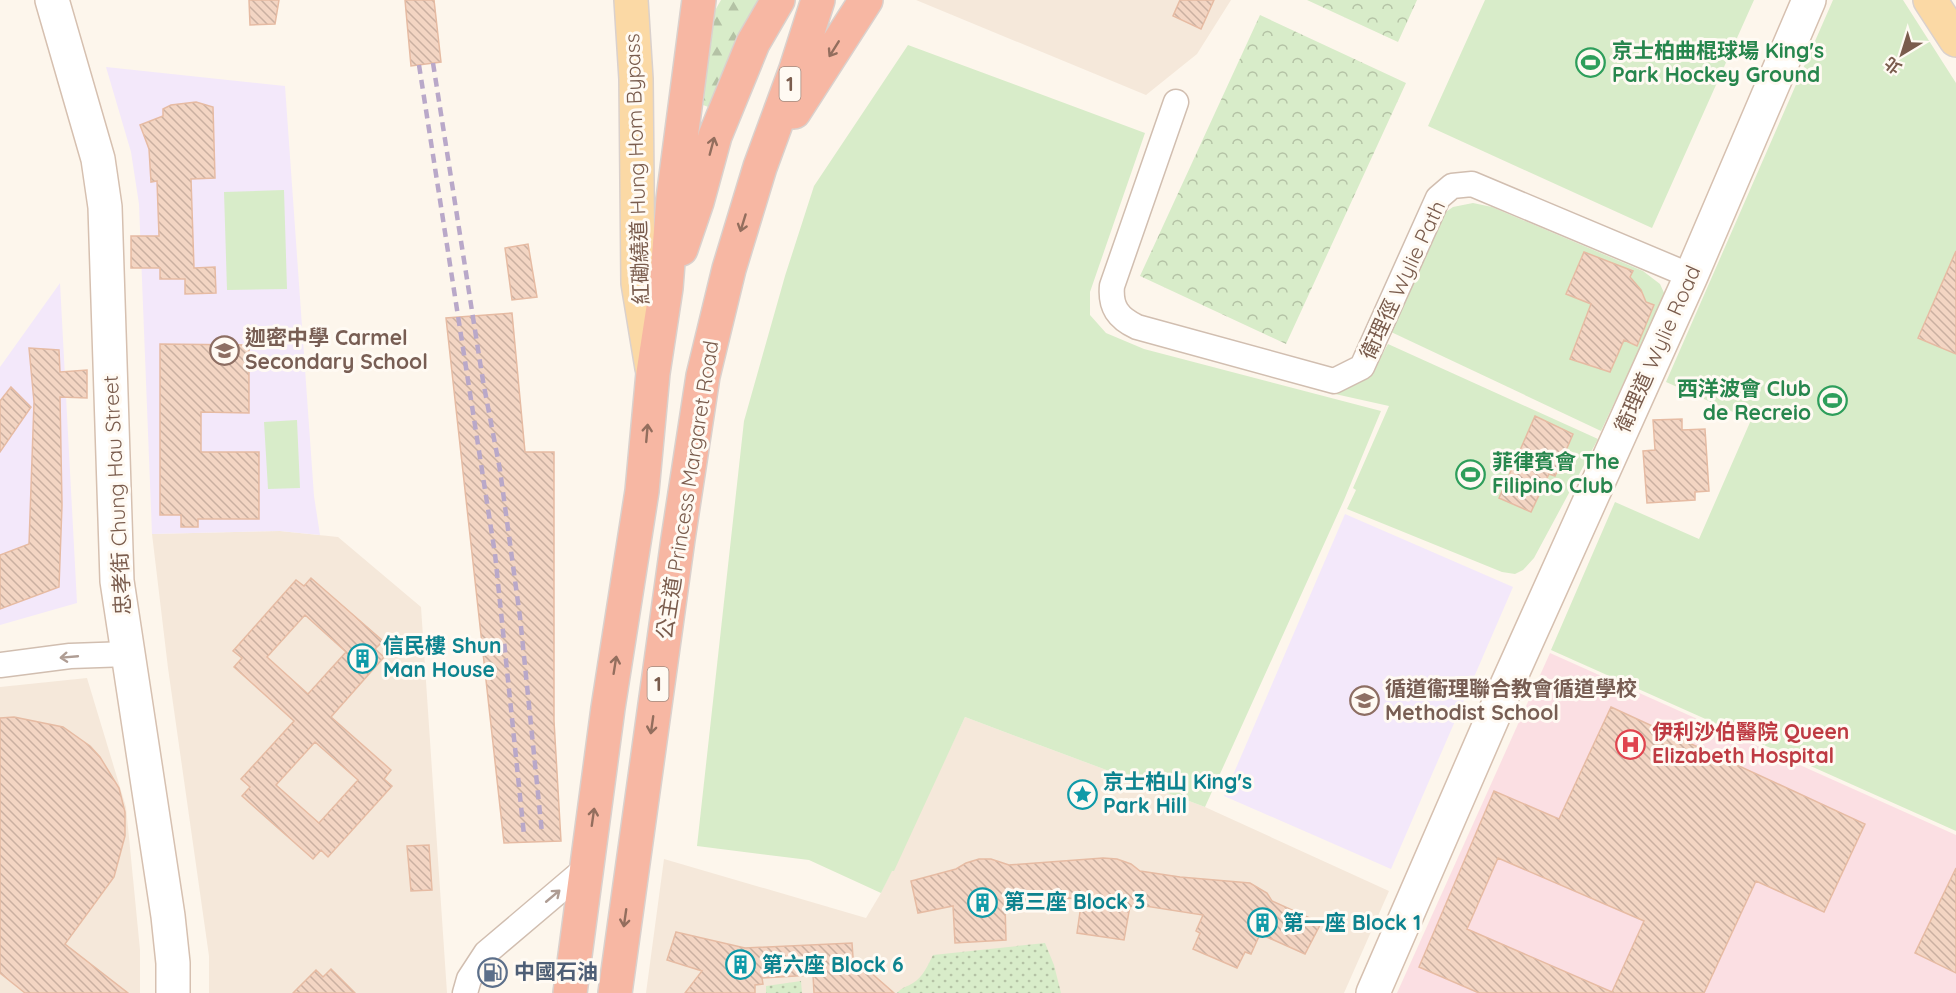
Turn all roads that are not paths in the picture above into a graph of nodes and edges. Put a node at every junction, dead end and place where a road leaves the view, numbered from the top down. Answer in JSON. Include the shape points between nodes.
{"nodes":[{"id":1,"x":52,"y":0,"type":"edge"},
{"id":2,"x":630,"y":0,"type":"edge"},
{"id":3,"x":699,"y":0,"type":"edge"},
{"id":4,"x":778,"y":0,"type":"edge"},
{"id":5,"x":818,"y":0,"type":"edge"},
{"id":6,"x":866,"y":0,"type":"edge"},
{"id":7,"x":1809,"y":0,"type":"edge"},
{"id":8,"x":1930,"y":0,"type":"edge"},
{"id":9,"x":1956,"y":40,"type":"edge"},
{"id":10,"x":1176,"y":102,"type":"dead end"},
{"id":11,"x":760,"y":167,"type":"junction"},
{"id":12,"x":1691,"y":276,"type":"junction"},
{"id":13,"x":666,"y":288,"type":"junction"},
{"id":14,"x":653,"y":373,"type":"junction"},
{"id":15,"x":128,"y":654,"type":"junction"},
{"id":16,"x":0,"y":665,"type":"edge"},
{"id":17,"x":585,"y":869,"type":"junction"},
{"id":18,"x":173,"y":993,"type":"edge"},
{"id":19,"x":465,"y":993,"type":"edge"},
{"id":20,"x":570,"y":993,"type":"edge"},
{"id":21,"x":615,"y":993,"type":"edge"},
{"id":22,"x":1373,"y":993,"type":"edge"}],
"edges":[{"from":1,"to":15,"type":"street","name":"忠孝街 Chung Hau Street","via":[[98,159],[105,207],[117,581]]},
{"from":2,"to":14,"type":"main road","name":"紅磡繞道 Hung Hom Bypass","via":[[636,79],[638,283]]},
{"from":3,"to":13,"type":"highway","via":[[673,199]]},
{"from":13,"to":4,"type":"highway","one_way":true,"via":[[698,202],[715,136],[753,43]]},
{"from":5,"to":11,"type":"highway","name":"公主道 Princess Margaret Road","number":"1"},
{"from":6,"to":11,"type":"highway","one_way":true},
{"from":7,"to":12,"type":"street","name":"衛理道 Wylie Road"},
{"from":8,"to":9,"type":"main road"},
{"from":10,"to":12,"type":"street","name":"衛理徑 Wylie Path","via":[[1112,286],[1111,299],[1119,316],[1137,327],[1301,373],[1334,381],[1343,378],[1362,367],[1438,198],[1452,186],[1472,184]]},
{"from":11,"to":21,"type":"highway","name":"公主道 Princess Margaret Road","number":"1","one_way":true,"via":[[729,269],[703,376]]},
{"from":12,"to":22,"type":"street","name":"衛理道 Wylie Road"},
{"from":13,"to":14,"type":"highway"},
{"from":17,"to":14,"type":"highway","one_way":true,"via":[[642,491]]},
{"from":15,"to":16,"type":"street","one_way":true},
{"from":15,"to":18,"type":"street","name":"忠孝街 Chung Hau Street","via":[[168,916]]},
{"from":19,"to":17,"type":"street","one_way":true,"via":[[486,953]]},
{"from":17,"to":20,"type":"highway"}]}
